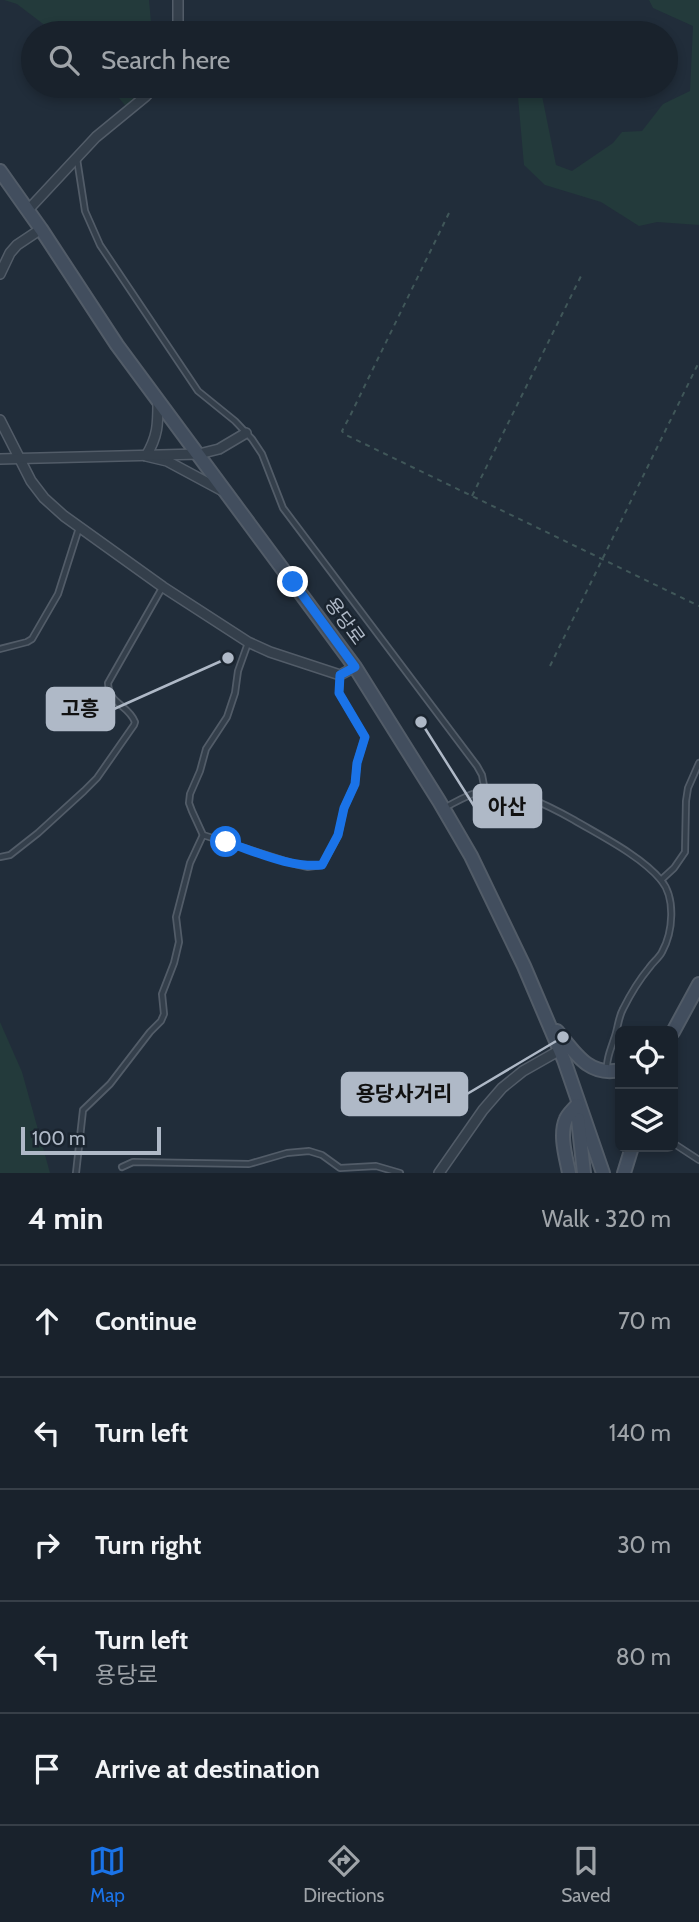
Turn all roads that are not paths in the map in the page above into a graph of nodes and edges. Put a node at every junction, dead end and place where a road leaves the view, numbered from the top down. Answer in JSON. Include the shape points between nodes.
{"nodes":[{"id":1,"x":178,"y":0,"type":"edge"},
{"id":2,"x":178,"y":21,"type":"edge"},
{"id":3,"x":144,"y":98,"type":"edge"},
{"id":4,"x":77,"y":158,"type":"junction"},
{"id":5,"x":0,"y":171,"type":"edge"},
{"id":6,"x":28,"y":210,"type":"junction"},
{"id":7,"x":41,"y":229,"type":"junction"},
{"id":8,"x":0,"y":274,"type":"edge"},
{"id":9,"x":158,"y":400,"type":"junction"},
{"id":10,"x":0,"y":420,"type":"edge"},
{"id":11,"x":246,"y":433,"type":"junction"},
{"id":12,"x":199,"y":454,"type":"junction"},
{"id":13,"x":146,"y":456,"type":"junction"},
{"id":14,"x":19,"y":458,"type":"junction"},
{"id":15,"x":0,"y":459,"type":"edge"},
{"id":16,"x":229,"y":495,"type":"junction"},
{"id":17,"x":79,"y":527,"type":"junction"},
{"id":18,"x":163,"y":587,"type":"junction"},
{"id":19,"x":248,"y":642,"type":"junction"},
{"id":20,"x":0,"y":649,"type":"edge"},
{"id":21,"x":355,"y":667,"type":"junction"},
{"id":22,"x":340,"y":675,"type":"junction"},
{"id":23,"x":699,"y":763,"type":"edge"},
{"id":24,"x":485,"y":791,"type":"junction"},
{"id":25,"x":443,"y":808,"type":"junction"},
{"id":26,"x":203,"y":835,"type":"junction"},
{"id":27,"x":0,"y":857,"type":"edge"},
{"id":28,"x":661,"y":880,"type":"junction"},
{"id":29,"x":699,"y":984,"type":"edge"},
{"id":30,"x":547,"y":1020,"type":"junction"},
{"id":31,"x":676,"y":1026,"type":"edge"},
{"id":32,"x":560,"y":1050,"type":"junction"},
{"id":33,"x":607,"y":1065,"type":"dead end"},
{"id":34,"x":615,"y":1071,"type":"edge"},
{"id":35,"x":577,"y":1101,"type":"junction"},
{"id":36,"x":678,"y":1146,"type":"edge"},
{"id":37,"x":630,"y":1152,"type":"edge"},
{"id":38,"x":699,"y":1160,"type":"edge"},
{"id":39,"x":122,"y":1167,"type":"dead end"},
{"id":40,"x":76,"y":1173,"type":"edge"},
{"id":41,"x":400,"y":1173,"type":"edge"},
{"id":42,"x":439,"y":1173,"type":"edge"},
{"id":43,"x":569,"y":1173,"type":"edge"},
{"id":44,"x":584,"y":1173,"type":"edge"},
{"id":45,"x":603,"y":1173,"type":"edge"},
{"id":46,"x":624,"y":1173,"type":"edge"}],
"edges":[{"from":1,"to":2,"type":"street"},
{"from":3,"to":4,"type":"street"},
{"from":4,"to":6,"type":"street"},
{"from":4,"to":11,"type":"lane","via":[[85,211],[100,245],[198,391]]},
{"from":5,"to":6,"type":"main road","name":"용당로"},
{"from":6,"to":7,"type":"main road","name":"용당로"},
{"from":7,"to":8,"type":"street","via":[[10,253]]},
{"from":7,"to":9,"type":"main road","name":"용당로"},
{"from":9,"to":12,"type":"main road","name":"용당로"},
{"from":9,"to":13,"type":"street","via":[[155,441]]},
{"from":10,"to":14,"type":"street"},
{"from":11,"to":12,"type":"street","via":[[219,449]]},
{"from":11,"to":24,"type":"lane","via":[[262,454],[283,508],[477,766]]},
{"from":12,"to":13,"type":"street"},
{"from":12,"to":16,"type":"main road","name":"용당로"},
{"from":13,"to":14,"type":"street"},
{"from":13,"to":16,"type":"street","via":[[167,461]]},
{"from":14,"to":15,"type":"street"},
{"from":14,"to":17,"type":"street","via":[[44,498]]},
{"from":16,"to":21,"type":"main road","name":"용당로"},
{"from":17,"to":18,"type":"street"},
{"from":17,"to":20,"type":"lane","via":[[58,594],[32,639]]},
{"from":18,"to":19,"type":"street"},
{"from":18,"to":27,"type":"lane","via":[[108,682],[111,697],[133,715],[134,725],[84,791],[38,833],[10,855]]},
{"from":19,"to":22,"type":"street"},
{"from":19,"to":26,"type":"lane","via":[[227,718],[206,749],[190,794],[189,803]]},
{"from":21,"to":22,"type":"street"},
{"from":21,"to":25,"type":"main road","name":"용당로"},
{"from":22,"to":26,"type":"lane","via":[[339,693],[365,737],[338,835],[322,865],[295,864]]},
{"from":23,"to":28,"type":"lane","via":[[685,801],[685,852]]},
{"from":24,"to":25,"type":"lane"},
{"from":24,"to":28,"type":"lane","via":[[544,803],[644,863]]},
{"from":25,"to":30,"type":"main road","name":"용당로","via":[[500,914]]},
{"from":26,"to":40,"type":"lane","via":[[190,863],[176,917],[178,942],[162,994],[164,1014],[110,1084],[83,1110]]},
{"from":28,"to":33,"type":"lane","via":[[671,903],[666,944],[621,1012]]},
{"from":29,"to":31,"type":"main road"},
{"from":30,"to":32,"type":"main road","name":"용당로"},
{"from":30,"to":34,"type":"main road","via":[[592,1068]]},
{"from":32,"to":35,"type":"main road","name":"용당로"},
{"from":32,"to":42,"type":"street","via":[[502,1088]]},
{"from":35,"to":43,"type":"main road","via":[[565,1120]]},
{"from":35,"to":44,"type":"main road"},
{"from":35,"to":45,"type":"main road","name":"용당로"},
{"from":36,"to":38,"type":"lane"},
{"from":37,"to":46,"type":"main road"},
{"from":39,"to":41,"type":"lane","via":[[133,1163],[249,1164],[309,1150],[340,1168],[376,1166]]}]}
